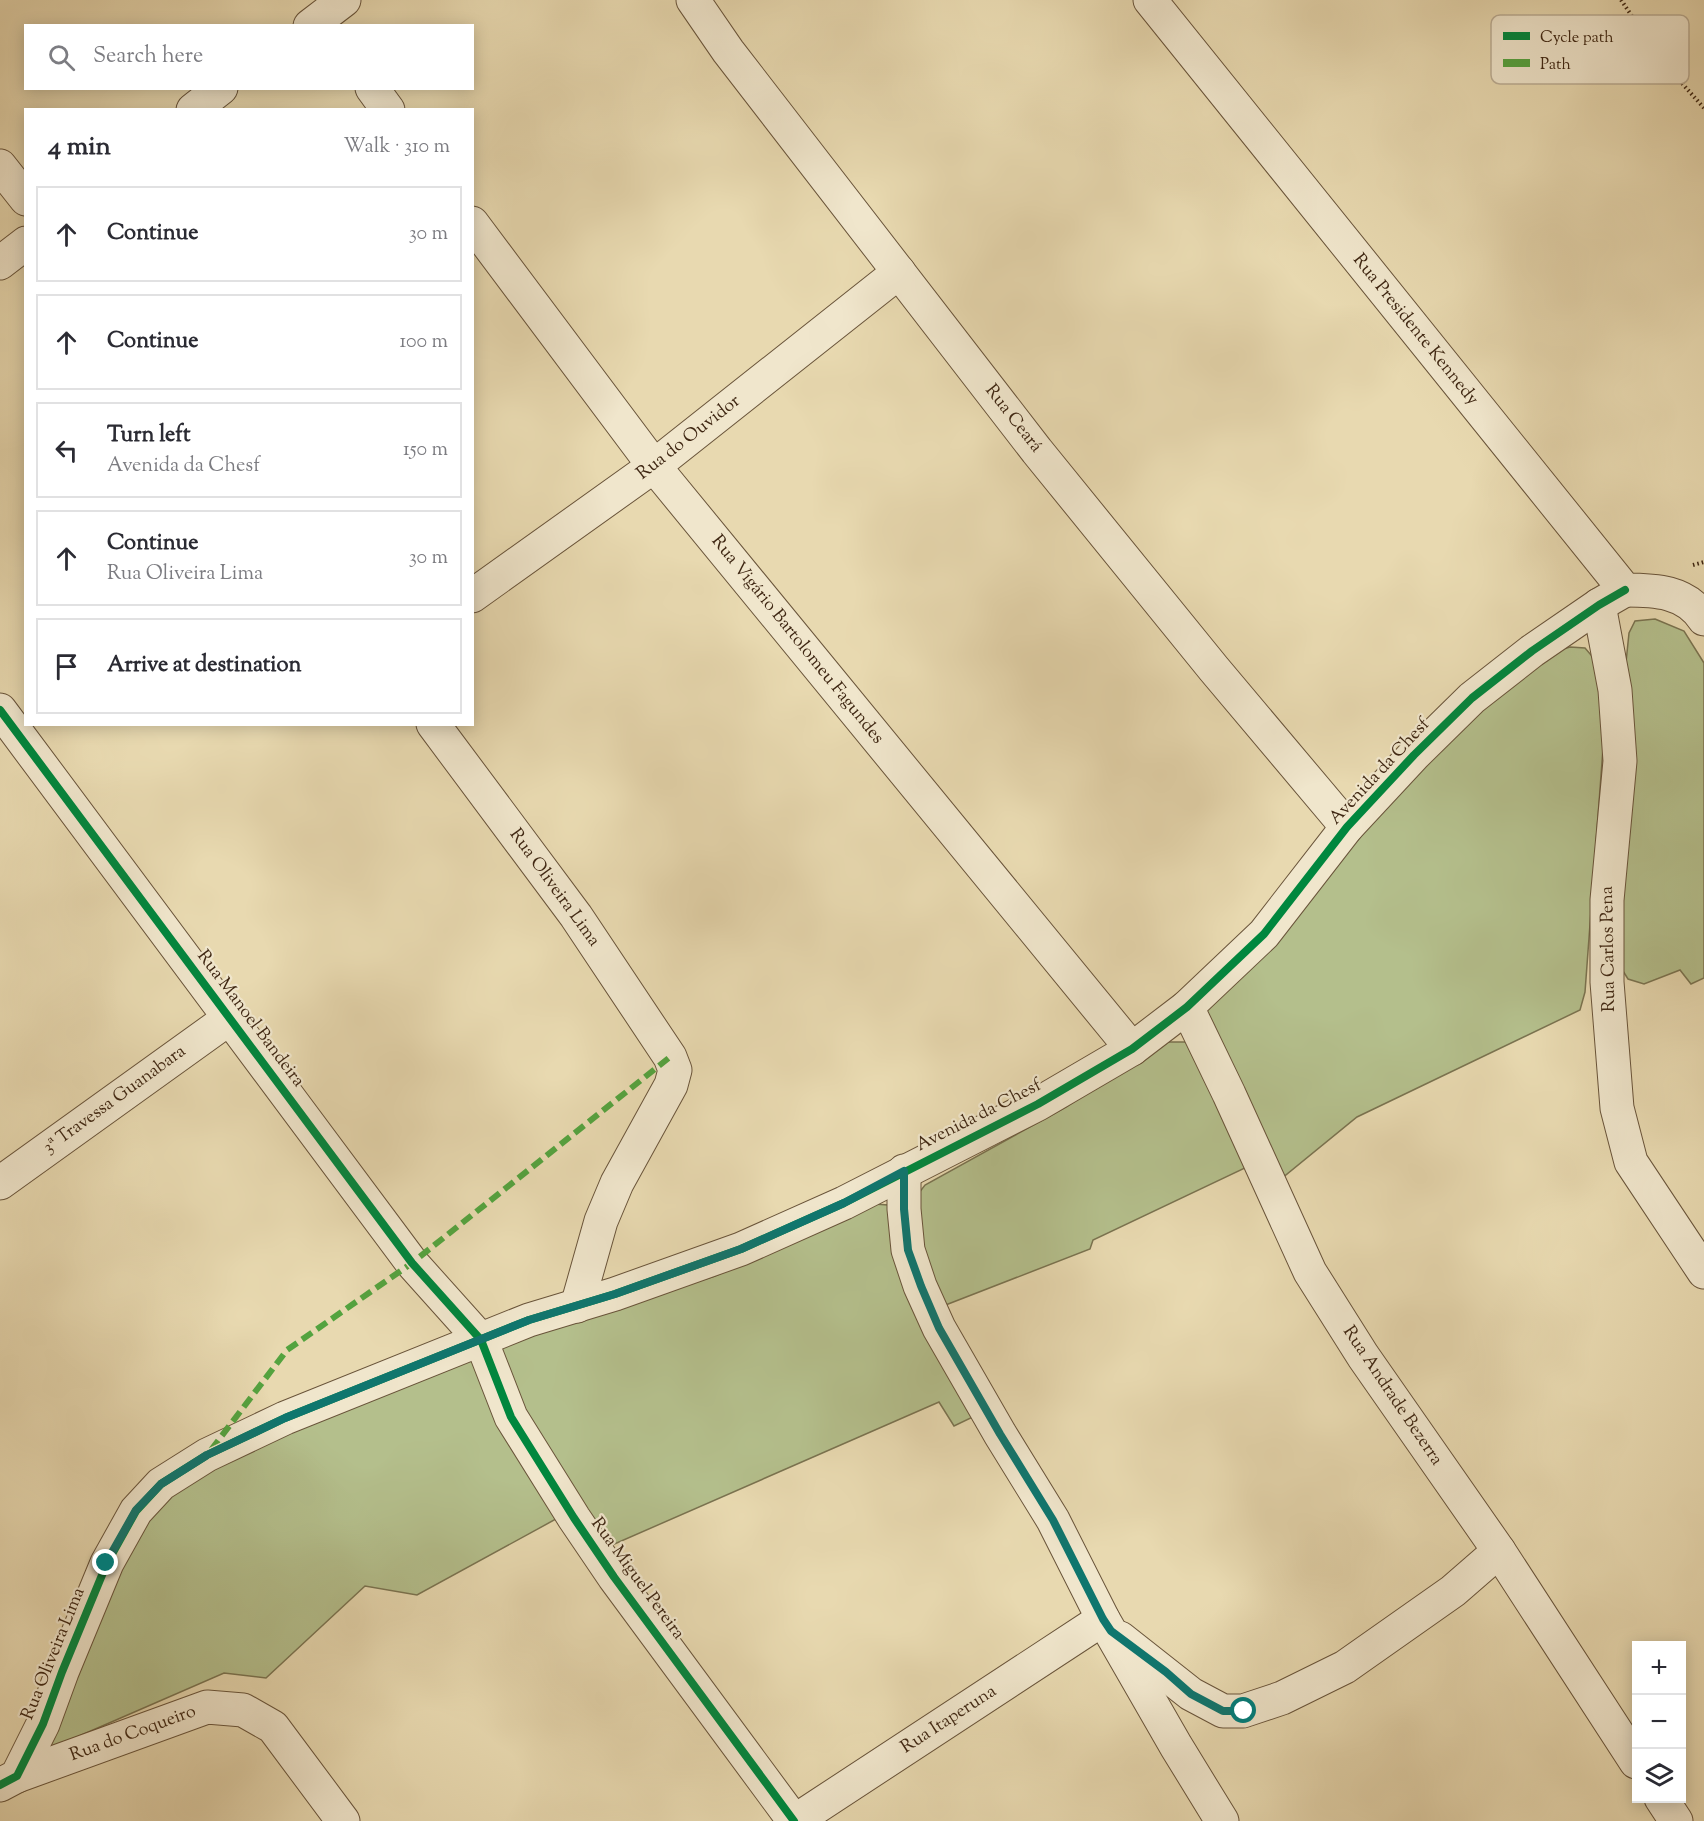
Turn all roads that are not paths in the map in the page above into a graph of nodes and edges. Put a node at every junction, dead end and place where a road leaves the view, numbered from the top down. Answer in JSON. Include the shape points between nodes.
{"nodes":[{"id":1,"x":693,"y":0,"type":"edge"},
{"id":2,"x":1150,"y":0,"type":"edge"},
{"id":3,"x":219,"y":90,"type":"edge"},
{"id":4,"x":373,"y":90,"type":"edge"},
{"id":5,"x":196,"y":108,"type":"edge"},
{"id":6,"x":387,"y":108,"type":"edge"},
{"id":7,"x":0,"y":166,"type":"edge"},
{"id":8,"x":24,"y":196,"type":"edge"},
{"id":9,"x":474,"y":226,"type":"edge"},
{"id":10,"x":24,"y":244,"type":"edge"},
{"id":11,"x":0,"y":262,"type":"edge"},
{"id":12,"x":900,"y":272,"type":"junction"},
{"id":13,"x":654,"y":466,"type":"junction"},
{"id":14,"x":474,"y":595,"type":"edge"},
{"id":15,"x":1612,"y":597,"type":"junction"},
{"id":16,"x":1704,"y":619,"type":"edge"},
{"id":17,"x":3,"y":720,"type":"edge"},
{"id":18,"x":434,"y":726,"type":"edge"},
{"id":19,"x":1347,"y":827,"type":"junction"},
{"id":20,"x":1187,"y":1007,"type":"junction"},
{"id":21,"x":231,"y":1017,"type":"junction"},
{"id":22,"x":1132,"y":1049,"type":"junction"},
{"id":23,"x":904,"y":1171,"type":"junction"},
{"id":24,"x":0,"y":1183,"type":"edge"},
{"id":25,"x":1704,"y":1272,"type":"edge"},
{"id":26,"x":576,"y":1306,"type":"junction"},
{"id":27,"x":481,"y":1340,"type":"junction"},
{"id":28,"x":207,"y":1455,"type":"joint"},
{"id":29,"x":1499,"y":1551,"type":"junction"},
{"id":30,"x":1107,"y":1625,"type":"junction"},
{"id":31,"x":1632,"y":1756,"type":"edge"},
{"id":32,"x":9,"y":1780,"type":"edge"},
{"id":33,"x":1664,"y":1803,"type":"edge"},
{"id":34,"x":343,"y":1821,"type":"edge"},
{"id":35,"x":794,"y":1821,"type":"edge"},
{"id":36,"x":1222,"y":1821,"type":"edge"},
{"id":37,"x":1676,"y":1821,"type":"edge"}],
"edges":[{"from":1,"to":12,"type":"street","name":"Rua Ceará","via":[[728,51]]},
{"from":2,"to":15,"type":"street","name":"Rua Presidente Kennedy"},
{"from":3,"to":5,"type":"street"},
{"from":4,"to":6,"type":"street"},
{"from":7,"to":8,"type":"street"},
{"from":9,"to":13,"type":"street","name":"Rua Vigário Bartolomeu Fagundes"},
{"from":10,"to":11,"type":"street"},
{"from":12,"to":13,"type":"street","name":"Rua do Ouvidor"},
{"from":12,"to":19,"type":"street","name":"Rua Ceará","via":[[1051,469]]},
{"from":13,"to":14,"type":"street","name":"Rua do Ouvidor"},
{"from":13,"to":22,"type":"street","name":"Rua Vigário Bartolomeu Fagundes"},
{"from":15,"to":16,"type":"street","via":[[1656,590],[1686,599]]},
{"from":15,"to":19,"type":"street","name":"Avenida da Chesf","via":[[1532,651],[1472,698]]},
{"from":15,"to":25,"type":"street","name":"Rua Carlos Pena","via":[[1620,761],[1607,900],[1607,982],[1617,1108],[1631,1162]]},
{"from":17,"to":21,"type":"street","name":"Rua Manoel Bandeira"},
{"from":18,"to":26,"type":"street","name":"Rua Oliveira Lima","via":[[576,916],[670,1056],[675,1070],[671,1085],[617,1183],[601,1221]]},
{"from":19,"to":20,"type":"street","name":"Avenida da Chesf","via":[[1264,934]]},
{"from":20,"to":22,"type":"street","name":"Avenida da Chesf"},
{"from":20,"to":29,"type":"street","name":"Rua Andrade Bezerra","via":[[1310,1272],[1363,1356]]},
{"from":21,"to":24,"type":"street","name":"3ª Travessa Guanabara"},
{"from":21,"to":27,"type":"street","name":"Rua Manoel Bandeira","via":[[412,1263]]},
{"from":22,"to":23,"type":"street","name":"Avenida da Chesf","via":[[1038,1104]]},
{"from":23,"to":26,"type":"street","name":"Avenida da Chesf","via":[[741,1249]]},
{"from":23,"to":30,"type":"street","via":[[908,1250],[925,1297],[950,1347],[1053,1520]]},
{"from":26,"to":27,"type":"street","name":"Avenida da Chesf"},
{"from":27,"to":28,"type":"street","name":"Avenida da Chesf","via":[[285,1418]]},
{"from":27,"to":35,"type":"street","name":"Rua Miguel Pereira","via":[[511,1417],[561,1498],[614,1577]]},
{"from":28,"to":32,"type":"street","name":"Rua Oliveira Lima","via":[[161,1484],[136,1510],[106,1563],[43,1724]]},
{"from":29,"to":30,"type":"street","via":[[1453,1591],[1345,1667],[1282,1698],[1244,1711],[1223,1711],[1191,1694]]},
{"from":29,"to":31,"type":"street","name":"Rua Andrade Bezerra"},
{"from":30,"to":35,"type":"street","name":"Rua Itaperuna"},
{"from":30,"to":36,"type":"street"},
{"from":32,"to":34,"type":"street","name":"Rua do Coqueiro","via":[[207,1707],[243,1710],[273,1727]]},
{"from":33,"to":37,"type":"street"}]}
